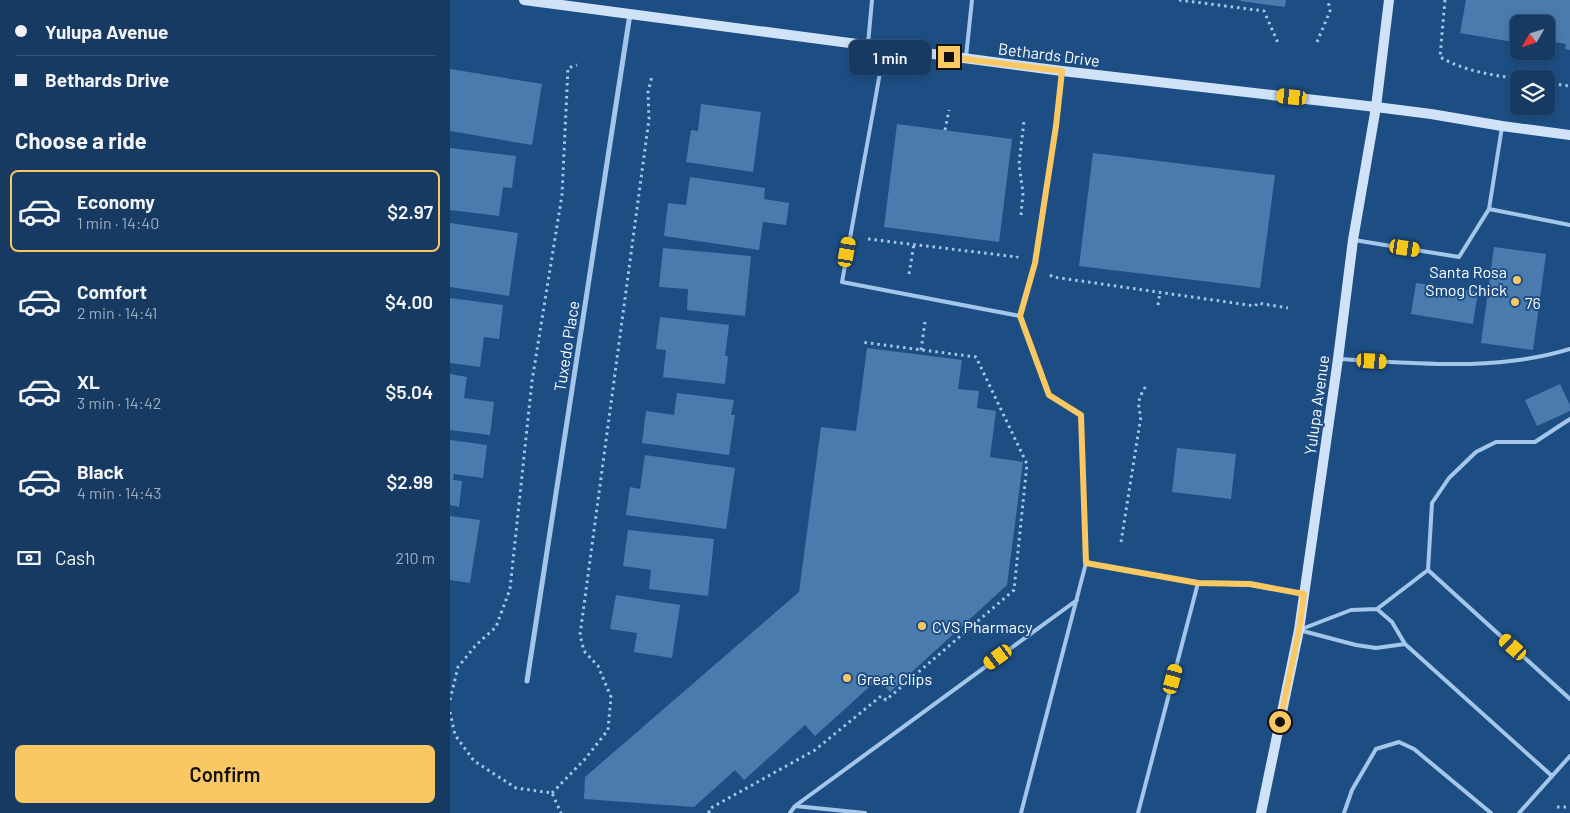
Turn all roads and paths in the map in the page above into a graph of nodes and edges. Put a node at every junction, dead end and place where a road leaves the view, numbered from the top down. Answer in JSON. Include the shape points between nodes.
{"nodes":[{"id":1,"x":524,"y":0,"type":"edge"},
{"id":2,"x":872,"y":0,"type":"edge"},
{"id":3,"x":972,"y":0,"type":"edge"},
{"id":4,"x":1179,"y":0,"type":"edge"},
{"id":5,"x":1328,"y":0,"type":"edge"},
{"id":6,"x":1389,"y":0,"type":"edge"},
{"id":7,"x":1446,"y":0,"type":"edge"},
{"id":8,"x":630,"y":14,"type":"junction"},
{"id":9,"x":1317,"y":42,"type":"dead end"},
{"id":10,"x":1278,"y":43,"type":"dead end"},
{"id":11,"x":868,"y":46,"type":"junction"},
{"id":12,"x":884,"y":48,"type":"junction"},
{"id":13,"x":966,"y":59,"type":"junction"},
{"id":14,"x":576,"y":65,"type":"dead end"},
{"id":15,"x":1062,"y":71,"type":"junction"},
{"id":16,"x":652,"y":76,"type":"dead end"},
{"id":17,"x":1510,"y":78,"type":"edge"},
{"id":18,"x":1555,"y":84,"type":"edge"},
{"id":19,"x":1570,"y":86,"type":"edge"},
{"id":20,"x":1376,"y":107,"type":"junction"},
{"id":21,"x":949,"y":110,"type":"dead end"},
{"id":22,"x":1024,"y":121,"type":"dead end"},
{"id":23,"x":1502,"y":126,"type":"junction"},
{"id":24,"x":945,"y":130,"type":"dead end"},
{"id":25,"x":1570,"y":135,"type":"edge"},
{"id":26,"x":1490,"y":209,"type":"junction"},
{"id":27,"x":1020,"y":221,"type":"dead end"},
{"id":28,"x":1570,"y":225,"type":"edge"},
{"id":29,"x":850,"y":236,"type":"junction"},
{"id":30,"x":1353,"y":240,"type":"junction"},
{"id":31,"x":914,"y":244,"type":"junction"},
{"id":32,"x":1018,"y":248,"type":"dead end"},
{"id":33,"x":1035,"y":263,"type":"junction"},
{"id":34,"x":909,"y":274,"type":"dead end"},
{"id":35,"x":1160,"y":292,"type":"junction"},
{"id":36,"x":1158,"y":305,"type":"dead end"},
{"id":37,"x":1288,"y":308,"type":"dead end"},
{"id":38,"x":1020,"y":316,"type":"junction"},
{"id":39,"x":924,"y":322,"type":"dead end"},
{"id":40,"x":861,"y":342,"type":"dead end"},
{"id":41,"x":1570,"y":349,"type":"edge"},
{"id":42,"x":921,"y":350,"type":"junction"},
{"id":43,"x":1338,"y":359,"type":"junction"},
{"id":44,"x":1147,"y":384,"type":"dead end"},
{"id":45,"x":1570,"y":419,"type":"edge"},
{"id":46,"x":1121,"y":542,"type":"dead end"},
{"id":47,"x":1086,"y":563,"type":"junction"},
{"id":48,"x":1428,"y":570,"type":"junction"},
{"id":49,"x":1198,"y":583,"type":"junction"},
{"id":50,"x":1304,"y":594,"type":"junction"},
{"id":51,"x":1076,"y":600,"type":"junction"},
{"id":52,"x":1376,"y":609,"type":"junction"},
{"id":53,"x":1299,"y":630,"type":"junction"},
{"id":54,"x":1405,"y":644,"type":"junction"},
{"id":55,"x":527,"y":681,"type":"dead end"},
{"id":56,"x":1570,"y":699,"type":"edge"},
{"id":57,"x":450,"y":700,"type":"edge"},
{"id":58,"x":450,"y":712,"type":"edge"},
{"id":59,"x":1570,"y":756,"type":"edge"},
{"id":60,"x":1552,"y":776,"type":"junction"},
{"id":61,"x":552,"y":793,"type":"junction"},
{"id":62,"x":795,"y":806,"type":"junction"},
{"id":63,"x":1558,"y":807,"type":"dead end"},
{"id":64,"x":1570,"y":807,"type":"edge"},
{"id":65,"x":561,"y":813,"type":"edge"},
{"id":66,"x":709,"y":813,"type":"edge"},
{"id":67,"x":790,"y":813,"type":"edge"},
{"id":68,"x":865,"y":813,"type":"edge"},
{"id":69,"x":1021,"y":813,"type":"edge"},
{"id":70,"x":1138,"y":813,"type":"edge"},
{"id":71,"x":1261,"y":813,"type":"edge"},
{"id":72,"x":1344,"y":813,"type":"edge"},
{"id":73,"x":1491,"y":813,"type":"edge"},
{"id":74,"x":1520,"y":813,"type":"edge"}],
"edges":[{"from":1,"to":8,"type":"street","name":"Bethards Drive"},
{"from":2,"to":11,"type":"lane"},
{"from":3,"to":13,"type":"lane"},
{"from":4,"to":10,"type":"path","via":[[1264,11]]},
{"from":5,"to":9,"type":"path","via":[[1330,12]]},
{"from":6,"to":20,"type":"street","name":"Yulupa Avenue"},
{"from":7,"to":17,"type":"path","via":[[1440,56],[1450,63],[1484,74]]},
{"from":8,"to":11,"type":"street","name":"Bethards Drive"},
{"from":8,"to":55,"type":"street","name":"Tuxedo Place"},
{"from":11,"to":12,"type":"street","name":"Bethards Drive"},
{"from":12,"to":13,"type":"street","name":"Bethards Drive"},
{"from":12,"to":29,"type":"lane"},
{"from":13,"to":15,"type":"street","name":"Bethards Drive"},
{"from":14,"to":57,"type":"path","via":[[568,68],[562,195],[532,381],[510,589],[496,627],[458,667]]},
{"from":15,"to":20,"type":"street","name":"Bethards Drive"},
{"from":15,"to":33,"type":"lane"},
{"from":16,"to":61,"type":"path","via":[[648,92],[649,119],[580,635],[584,651],[598,666],[611,696],[608,730],[586,759]]},
{"from":18,"to":19,"type":"path"},
{"from":20,"to":23,"type":"street","name":"Bethards Drive"},
{"from":20,"to":30,"type":"street","name":"Yulupa Avenue"},
{"from":21,"to":24,"type":"path"},
{"from":22,"to":27,"type":"path","via":[[1019,164],[1023,193]]},
{"from":23,"to":25,"type":"street","name":"Bethards Drive"},
{"from":23,"to":26,"type":"lane"},
{"from":26,"to":28,"type":"lane"},
{"from":26,"to":30,"type":"lane","via":[[1459,257]]},
{"from":29,"to":31,"type":"path"},
{"from":29,"to":38,"type":"lane","via":[[842,282]]},
{"from":30,"to":43,"type":"street","name":"Yulupa Avenue"},
{"from":31,"to":32,"type":"path","via":[[1017,257]]},
{"from":31,"to":34,"type":"path"},
{"from":33,"to":35,"type":"path","via":[[1053,277]]},
{"from":33,"to":38,"type":"lane"},
{"from":35,"to":36,"type":"path"},
{"from":35,"to":37,"type":"path"},
{"from":38,"to":47,"type":"lane","via":[[1049,395],[1081,415]]},
{"from":39,"to":42,"type":"path"},
{"from":40,"to":42,"type":"path"},
{"from":41,"to":43,"type":"lane","via":[[1552,355],[1497,362],[1435,364]]},
{"from":42,"to":66,"type":"path","via":[[976,358],[1027,464],[1014,590],[886,700],[881,696],[815,750],[709,809]]},
{"from":43,"to":50,"type":"street","name":"Yulupa Avenue"},
{"from":44,"to":46,"type":"path","via":[[1138,407],[1141,416]]},
{"from":45,"to":48,"type":"lane","via":[[1535,442],[1496,442],[1476,452],[1449,478],[1432,503]]},
{"from":47,"to":49,"type":"lane"},
{"from":47,"to":51,"type":"lane"},
{"from":48,"to":52,"type":"lane"},
{"from":48,"to":56,"type":"lane"},
{"from":49,"to":50,"type":"lane","via":[[1250,584]]},
{"from":49,"to":70,"type":"lane"},
{"from":50,"to":53,"type":"street","name":"Yulupa Avenue"},
{"from":51,"to":62,"type":"lane"},
{"from":51,"to":69,"type":"lane"},
{"from":52,"to":53,"type":"lane","via":[[1351,610]]},
{"from":52,"to":54,"type":"lane","via":[[1392,622]]},
{"from":53,"to":54,"type":"lane","via":[[1376,648]]},
{"from":53,"to":71,"type":"street","name":"Yulupa Avenue"},
{"from":54,"to":60,"type":"lane"},
{"from":58,"to":61,"type":"path","via":[[455,735],[474,762],[516,788]]},
{"from":59,"to":60,"type":"lane"},
{"from":60,"to":74,"type":"lane"},
{"from":61,"to":65,"type":"path"},
{"from":62,"to":67,"type":"lane"},
{"from":62,"to":68,"type":"lane"},
{"from":63,"to":64,"type":"path"},
{"from":72,"to":73,"type":"lane","via":[[1352,790],[1376,749],[1399,742],[1414,749]]}]}
